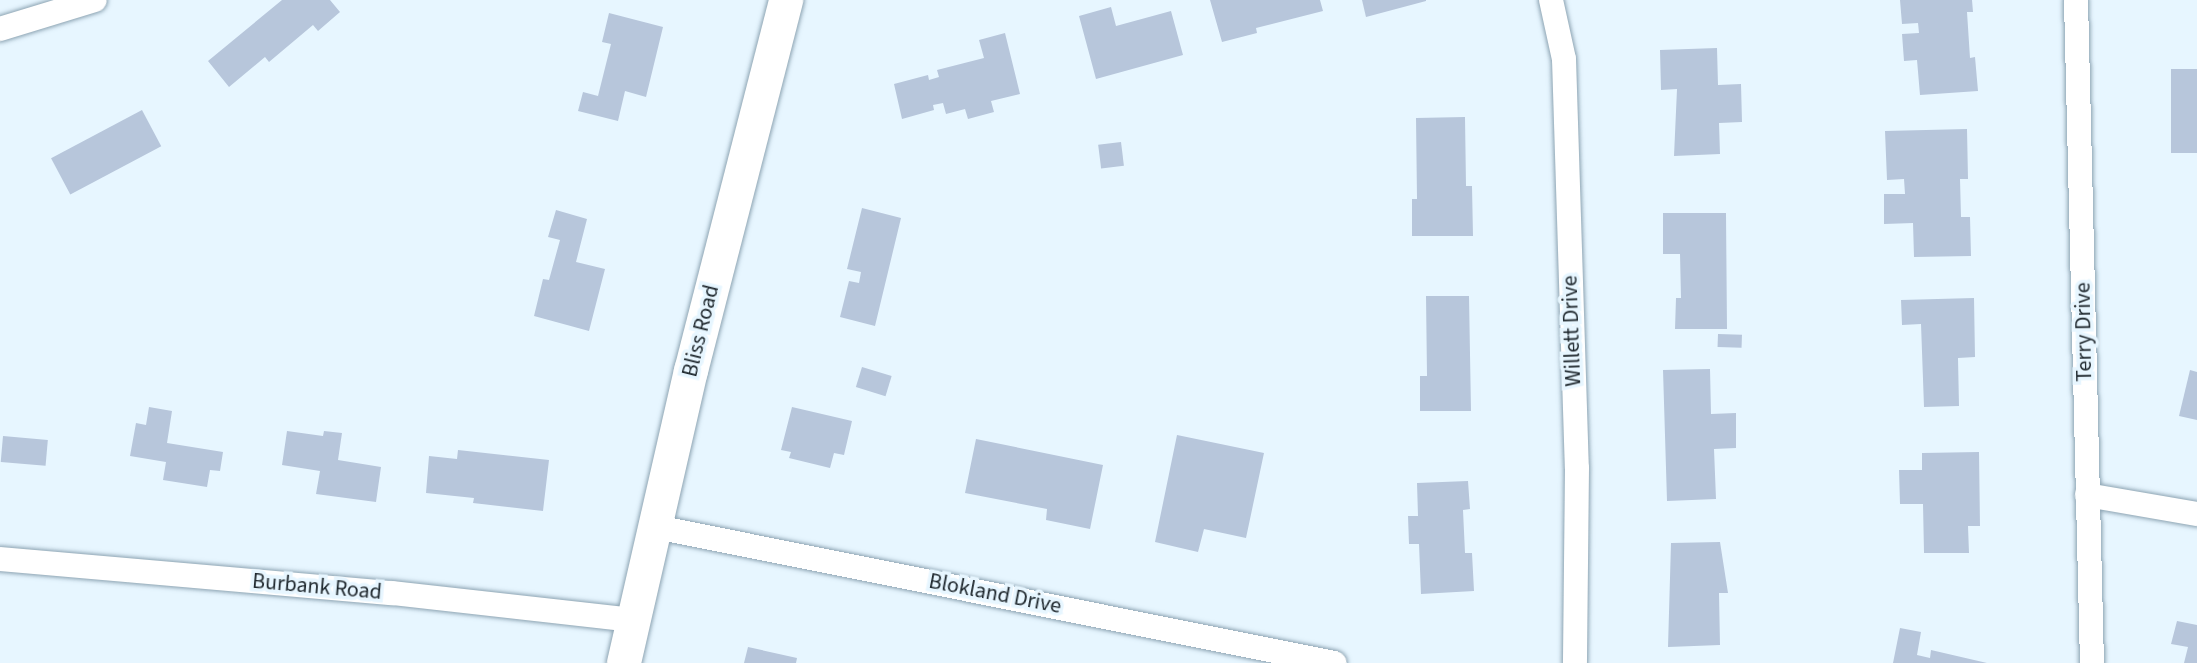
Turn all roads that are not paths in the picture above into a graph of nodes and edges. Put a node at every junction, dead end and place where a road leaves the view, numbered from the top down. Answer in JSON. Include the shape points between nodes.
{"nodes":[{"id":1,"x":95,"y":0,"type":"edge"},
{"id":2,"x":786,"y":0,"type":"edge"},
{"id":3,"x":1551,"y":0,"type":"edge"},
{"id":4,"x":2076,"y":0,"type":"edge"},
{"id":5,"x":0,"y":29,"type":"edge"},
{"id":6,"x":2087,"y":495,"type":"junction"},
{"id":7,"x":2197,"y":514,"type":"edge"},
{"id":8,"x":656,"y":527,"type":"junction"},
{"id":9,"x":0,"y":559,"type":"edge"},
{"id":10,"x":634,"y":620,"type":"junction"},
{"id":11,"x":624,"y":663,"type":"edge"},
{"id":12,"x":1334,"y":663,"type":"edge"},
{"id":13,"x":1575,"y":663,"type":"edge"},
{"id":14,"x":2092,"y":663,"type":"edge"}],
"edges":[{"from":1,"to":5,"type":"street"},
{"from":2,"to":8,"type":"main road","name":"Bliss Road"},
{"from":3,"to":13,"type":"street","name":"Willett Drive","via":[[1564,74],[1577,468]]},
{"from":4,"to":6,"type":"street","name":"Terry Drive"},
{"from":6,"to":7,"type":"street"},
{"from":6,"to":14,"type":"street","name":"Terry Drive"},
{"from":8,"to":10,"type":"main road","name":"Bliss Road"},
{"from":8,"to":12,"type":"street","name":"Blokland Drive"},
{"from":9,"to":10,"type":"street","name":"Burbank Road"},
{"from":10,"to":11,"type":"main road","name":"Bliss Road"}]}
